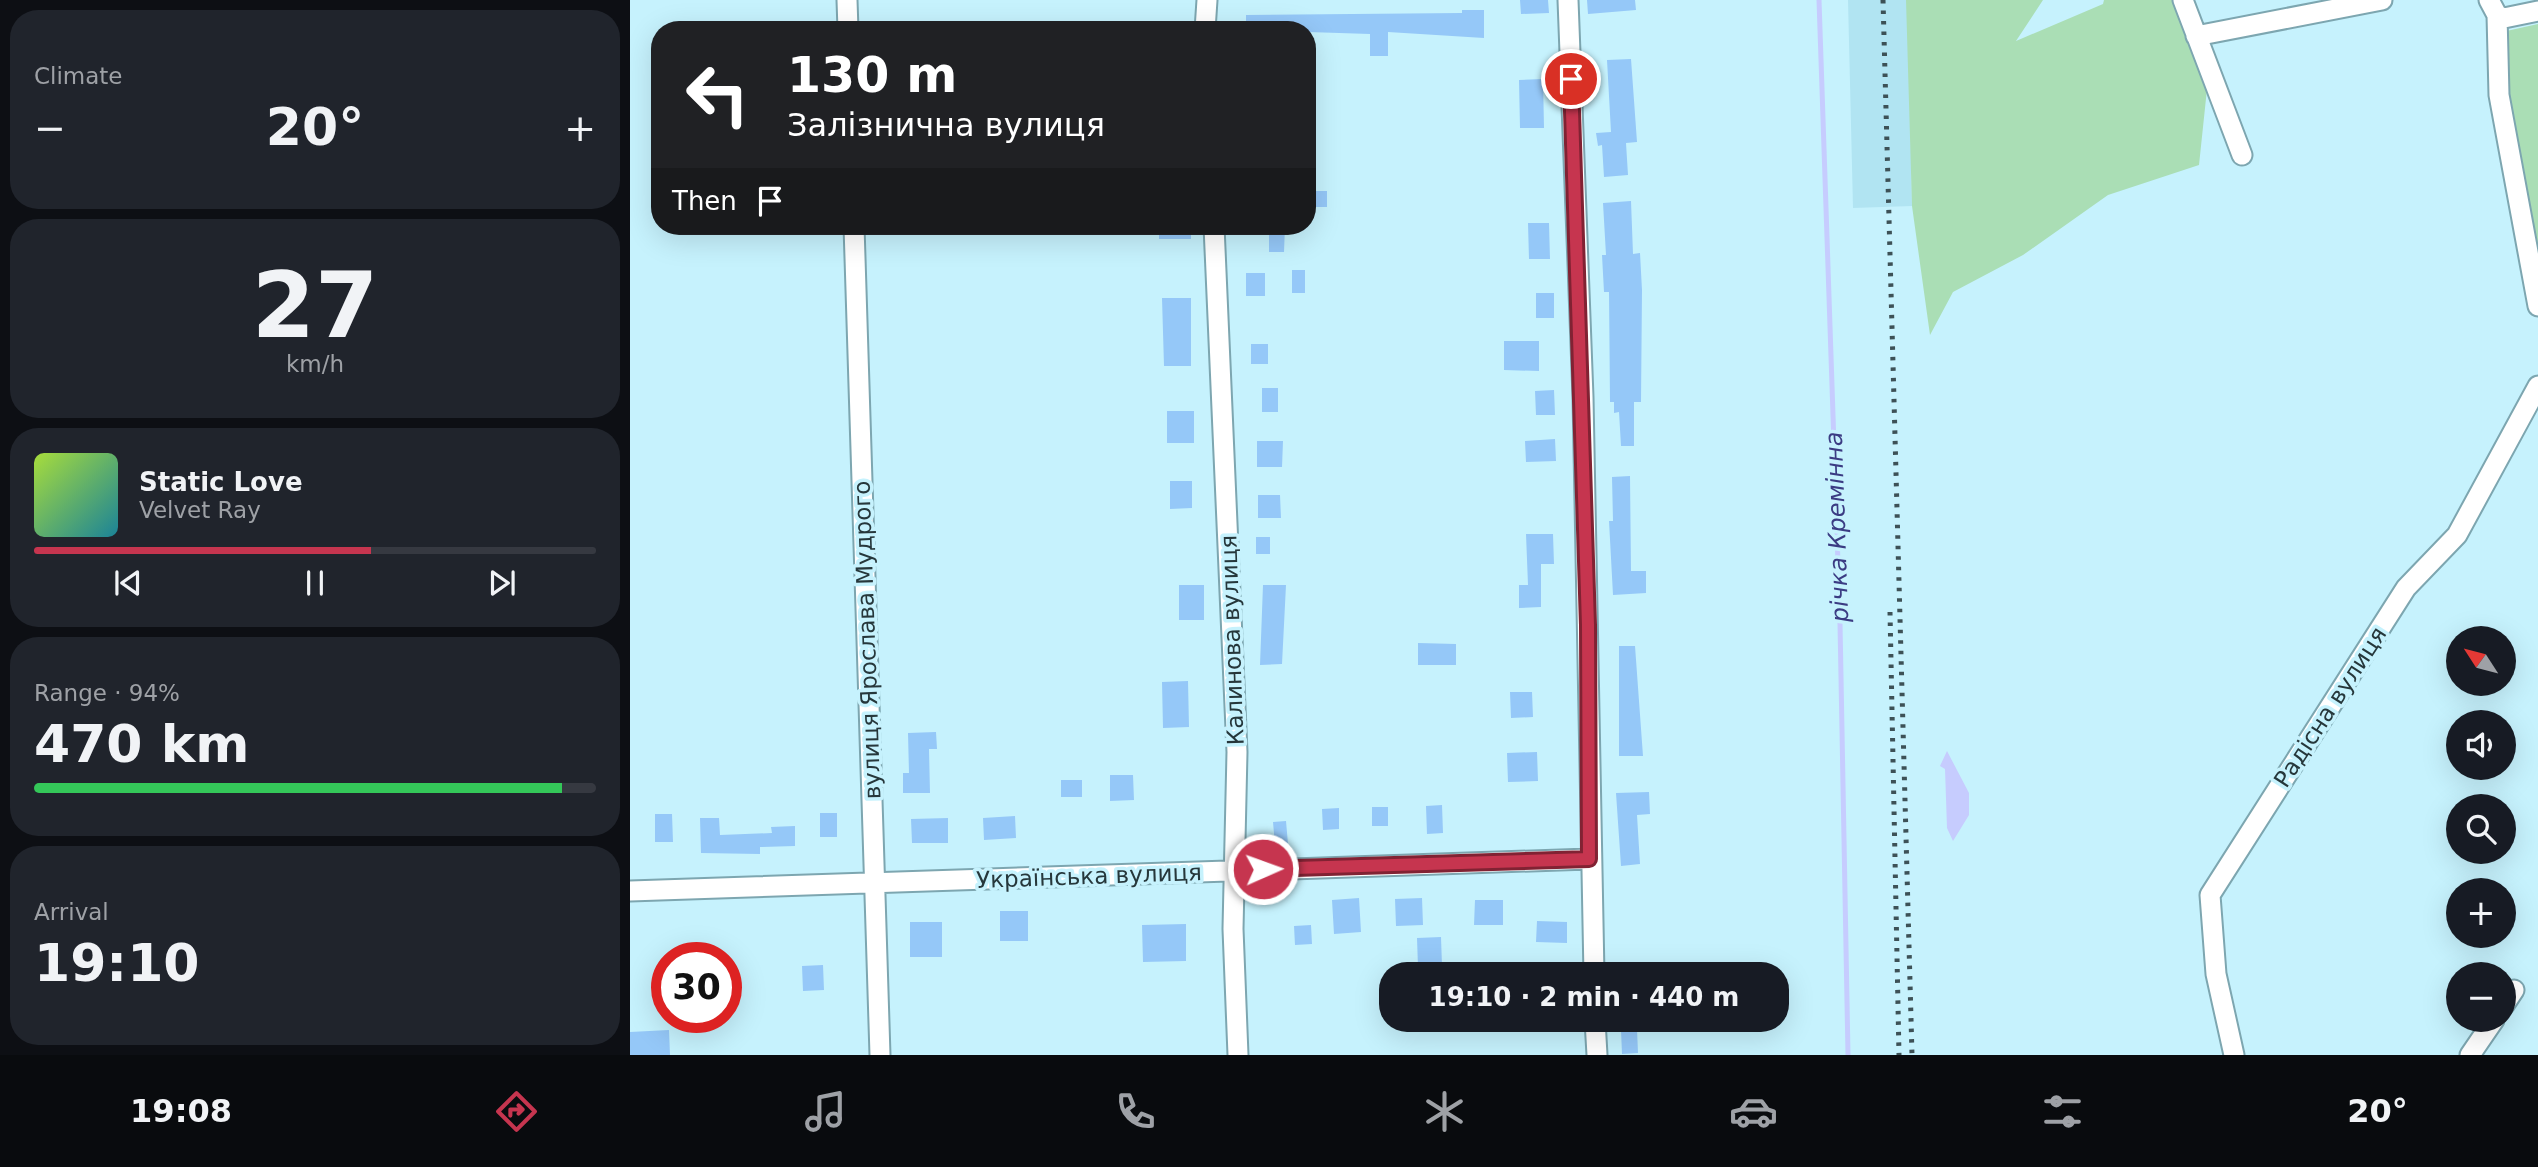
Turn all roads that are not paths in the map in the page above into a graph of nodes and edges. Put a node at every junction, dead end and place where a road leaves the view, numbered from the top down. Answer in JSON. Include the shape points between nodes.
{"nodes":[{"id":1,"x":847,"y":0,"type":"edge"},
{"id":2,"x":1207,"y":0,"type":"edge"},
{"id":3,"x":1568,"y":0,"type":"edge"},
{"id":4,"x":2183,"y":0,"type":"edge"},
{"id":5,"x":2382,"y":0,"type":"edge"},
{"id":6,"x":2497,"y":11,"type":"edge"},
{"id":7,"x":2538,"y":11,"type":"edge"},
{"id":8,"x":848,"y":21,"type":"edge"},
{"id":9,"x":1206,"y":21,"type":"edge"},
{"id":10,"x":2196,"y":36,"type":"junction"},
{"id":11,"x":2242,"y":155,"type":"dead end"},
{"id":12,"x":854,"y":235,"type":"edge"},
{"id":13,"x":1214,"y":235,"type":"edge"},
{"id":14,"x":2538,"y":306,"type":"edge"},
{"id":15,"x":2538,"y":386,"type":"edge"},
{"id":16,"x":1589,"y":859,"type":"junction"},
{"id":17,"x":1236,"y":870,"type":"junction"},
{"id":18,"x":875,"y":885,"type":"junction"},
{"id":19,"x":630,"y":891,"type":"edge"},
{"id":20,"x":1593,"y":962,"type":"edge"},
{"id":21,"x":1596,"y":1032,"type":"edge"},
{"id":22,"x":2486,"y":1032,"type":"edge"},
{"id":23,"x":880,"y":1055,"type":"edge"},
{"id":24,"x":1238,"y":1055,"type":"edge"},
{"id":25,"x":1597,"y":1055,"type":"edge"},
{"id":26,"x":2234,"y":1055,"type":"edge"},
{"id":27,"x":2470,"y":1055,"type":"edge"}],
"edges":[{"from":1,"to":8,"type":"street"},
{"from":2,"to":9,"type":"street"},
{"from":3,"to":16,"type":"street","via":[[1584,438]]},
{"from":4,"to":10,"type":"street"},
{"from":5,"to":10,"type":"street"},
{"from":6,"to":7,"type":"street"},
{"from":6,"to":14,"type":"street","via":[[2498,95]]},
{"from":10,"to":11,"type":"street"},
{"from":12,"to":18,"type":"street","name":"вулиця Ярослава Мудрого"},
{"from":13,"to":17,"type":"street","name":"Калинова вулиця","via":[[1237,752]]},
{"from":15,"to":26,"type":"street","name":"Радісна вулиця","via":[[2457,535],[2406,588],[2210,895],[2216,974]]},
{"from":16,"to":17,"type":"street","name":"Українська вулиця"},
{"from":16,"to":20,"type":"street"},
{"from":17,"to":18,"type":"street","name":"Українська вулиця"},
{"from":17,"to":24,"type":"street","name":"Калинова вулиця","via":[[1233,929]]},
{"from":18,"to":19,"type":"street","name":"Українська вулиця"},
{"from":18,"to":23,"type":"street","name":"вулиця Ярослава Мудрого"},
{"from":21,"to":25,"type":"street"},
{"from":22,"to":27,"type":"street"}]}
